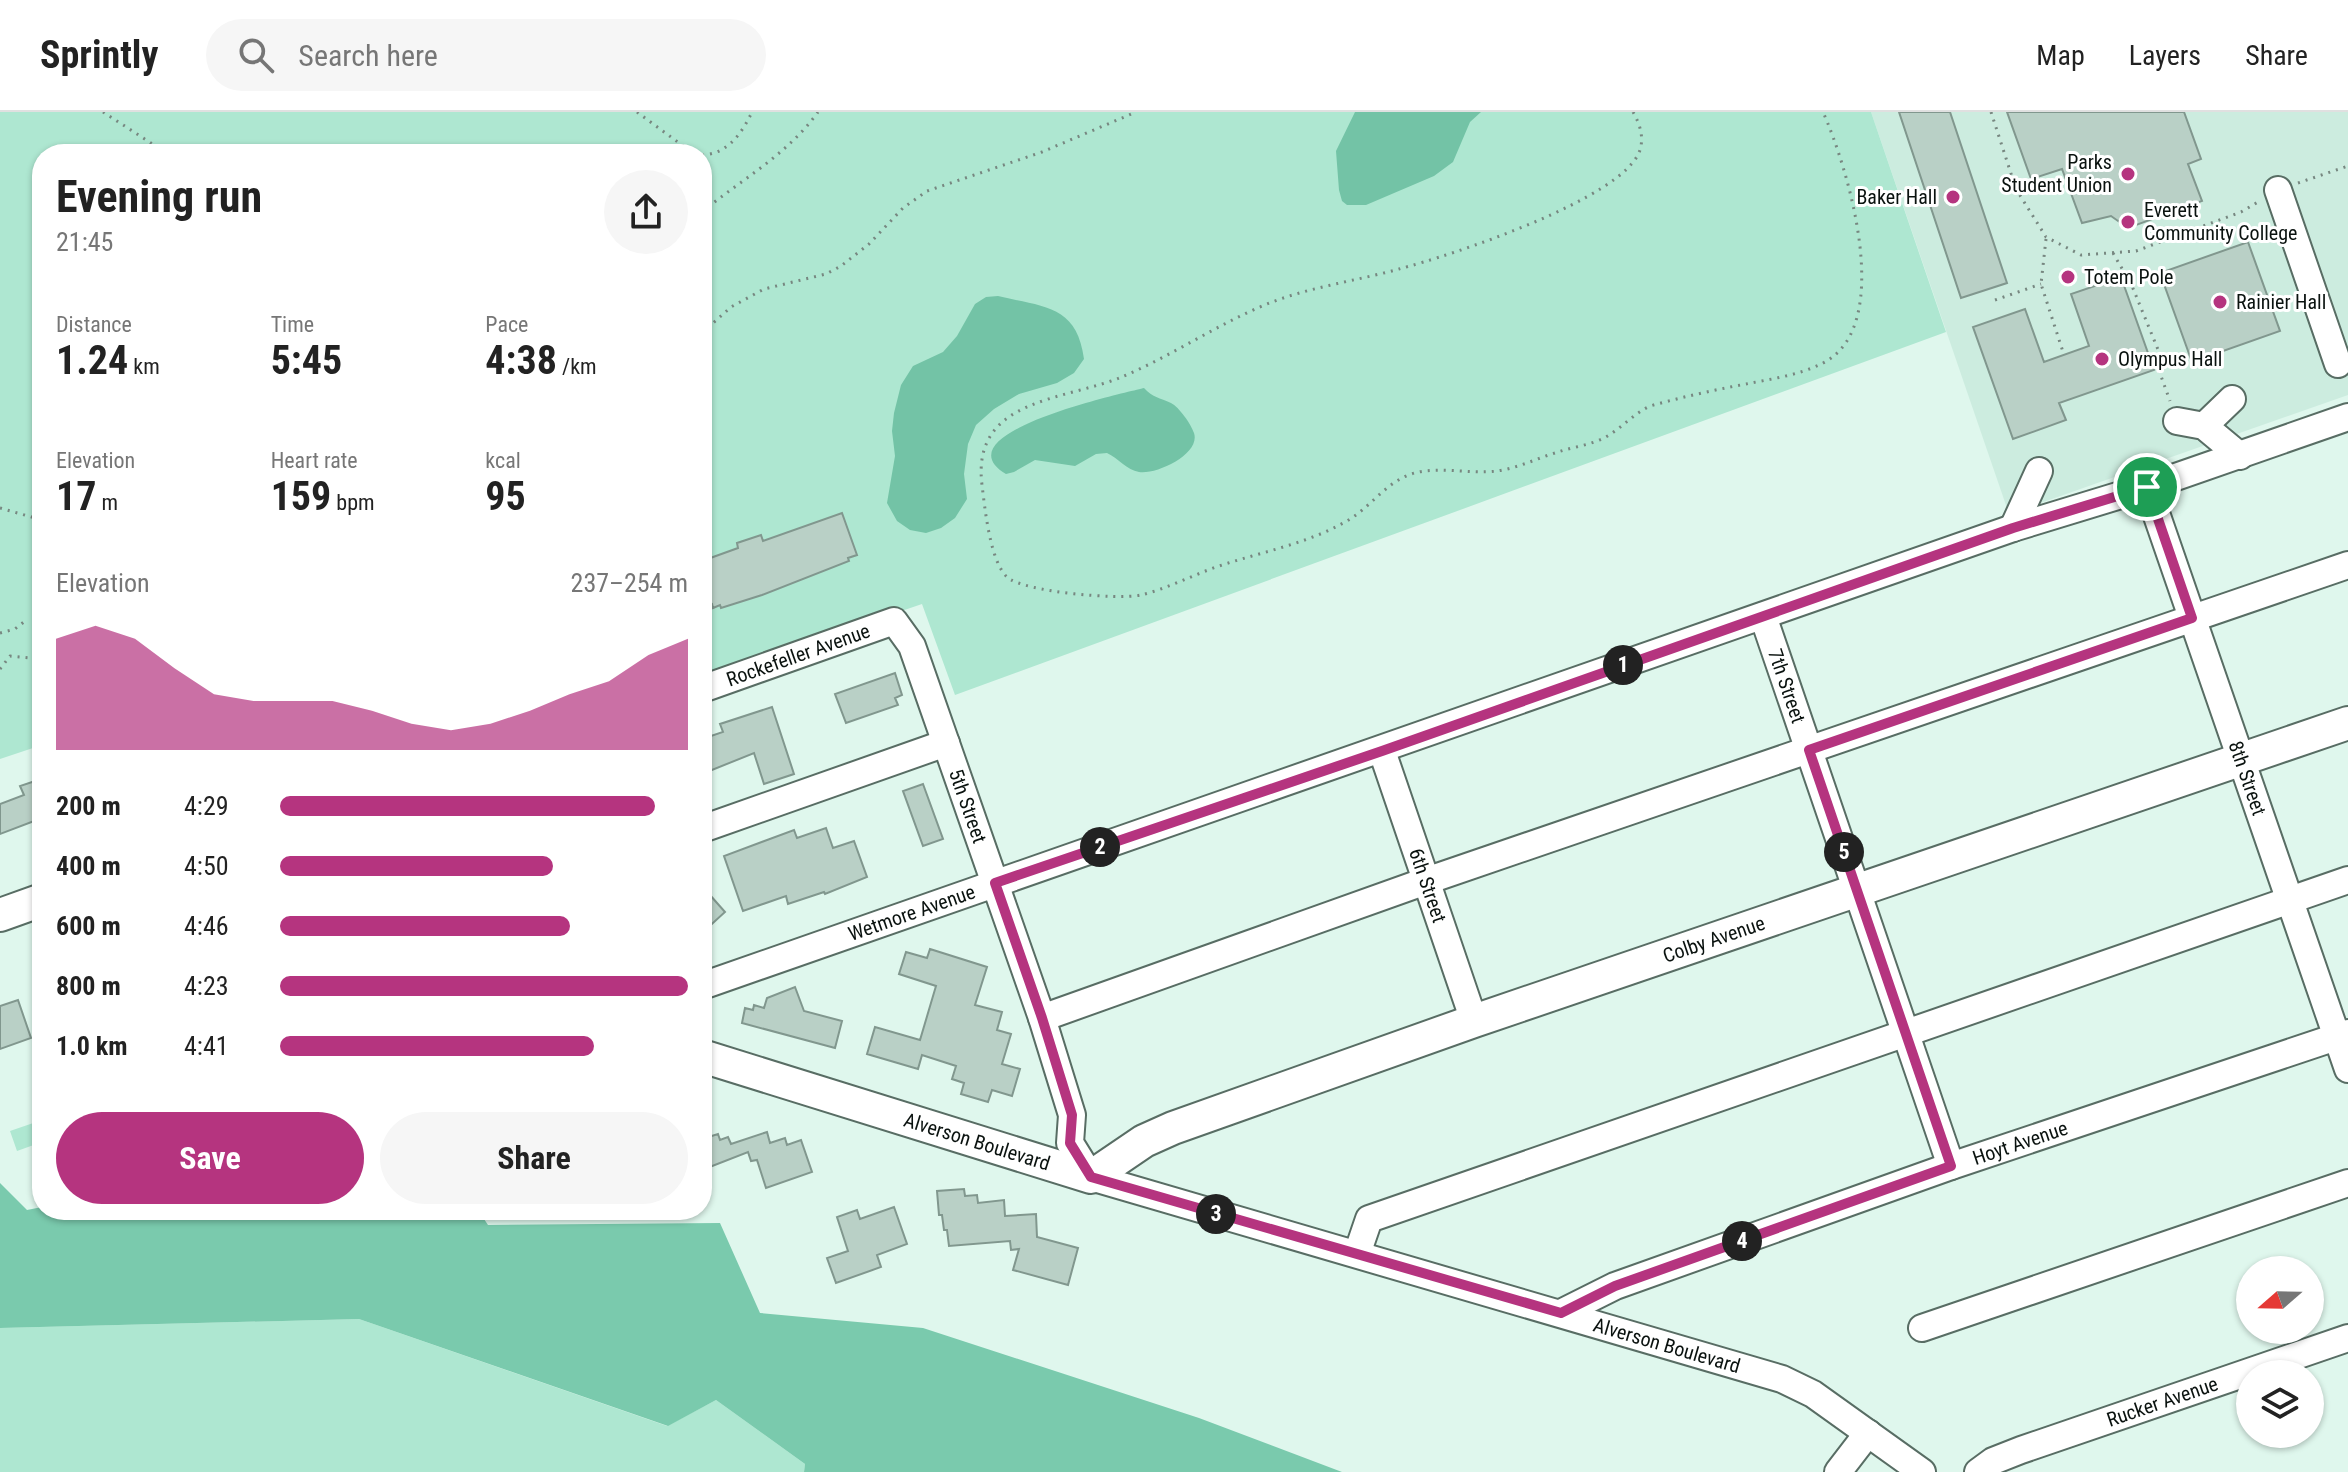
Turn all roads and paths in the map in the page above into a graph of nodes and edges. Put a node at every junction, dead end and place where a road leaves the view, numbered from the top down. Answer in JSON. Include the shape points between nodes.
{"nodes":[{"id":1,"x":103,"y":112,"type":"edge"},
{"id":2,"x":637,"y":112,"type":"edge"},
{"id":3,"x":752,"y":112,"type":"edge"},
{"id":4,"x":818,"y":112,"type":"edge"},
{"id":5,"x":1136,"y":112,"type":"edge"},
{"id":6,"x":1633,"y":112,"type":"edge"},
{"id":7,"x":1823,"y":112,"type":"edge"},
{"id":8,"x":1991,"y":112,"type":"edge"},
{"id":9,"x":153,"y":144,"type":"edge"},
{"id":10,"x":680,"y":144,"type":"edge"},
{"id":11,"x":712,"y":152,"type":"edge"},
{"id":12,"x":2348,"y":166,"type":"edge"},
{"id":13,"x":2278,"y":190,"type":"junction"},
{"id":14,"x":712,"y":204,"type":"edge"},
{"id":15,"x":2046,"y":237,"type":"junction"},
{"id":16,"x":2113,"y":253,"type":"junction"},
{"id":17,"x":2041,"y":284,"type":"junction"},
{"id":18,"x":1995,"y":300,"type":"dead end"},
{"id":19,"x":712,"y":324,"type":"edge"},
{"id":20,"x":2064,"y":355,"type":"dead end"},
{"id":21,"x":2338,"y":364,"type":"dead end"},
{"id":22,"x":2348,"y":417,"type":"edge"},
{"id":23,"x":2177,"y":421,"type":"joint"},
{"id":24,"x":2240,"y":456,"type":"junction"},
{"id":25,"x":2039,"y":471,"type":"dead end"},
{"id":26,"x":2147,"y":487,"type":"junction"},
{"id":27,"x":0,"y":508,"type":"edge"},
{"id":28,"x":32,"y":517,"type":"edge"},
{"id":29,"x":2013,"y":528,"type":"junction"},
{"id":30,"x":2348,"y":565,"type":"edge"},
{"id":31,"x":1763,"y":616,"type":"junction"},
{"id":32,"x":2192,"y":618,"type":"junction"},
{"id":33,"x":25,"y":621,"type":"dead end"},
{"id":34,"x":894,"y":621,"type":"joint"},
{"id":35,"x":0,"y":633,"type":"edge"},
{"id":36,"x":0,"y":655,"type":"edge"},
{"id":37,"x":10,"y":656,"type":"junction"},
{"id":38,"x":32,"y":658,"type":"edge"},
{"id":39,"x":0,"y":669,"type":"edge"},
{"id":40,"x":712,"y":685,"type":"edge"},
{"id":41,"x":2348,"y":723,"type":"edge"},
{"id":42,"x":946,"y":743,"type":"junction"},
{"id":43,"x":1809,"y":750,"type":"junction"},
{"id":44,"x":1382,"y":751,"type":"junction"},
{"id":45,"x":2242,"y":759,"type":"junction"},
{"id":46,"x":712,"y":825,"type":"edge"},
{"id":47,"x":2348,"y":880,"type":"edge"},
{"id":48,"x":1426,"y":881,"type":"junction"},
{"id":49,"x":995,"y":883,"type":"junction"},
{"id":50,"x":1857,"y":890,"type":"junction"},
{"id":51,"x":2290,"y":901,"type":"junction"},
{"id":52,"x":32,"y":904,"type":"edge"},
{"id":53,"x":0,"y":915,"type":"edge"},
{"id":54,"x":712,"y":982,"type":"edge"},
{"id":55,"x":1042,"y":1018,"type":"junction"},
{"id":56,"x":1474,"y":1021,"type":"junction"},
{"id":57,"x":1905,"y":1033,"type":"junction"},
{"id":58,"x":2342,"y":1035,"type":"edge"},
{"id":59,"x":712,"y":1059,"type":"edge"},
{"id":60,"x":2348,"y":1069,"type":"edge"},
{"id":61,"x":1951,"y":1166,"type":"junction"},
{"id":62,"x":1091,"y":1177,"type":"junction"},
{"id":63,"x":2348,"y":1183,"type":"edge"},
{"id":64,"x":1357,"y":1254,"type":"junction"},
{"id":65,"x":1561,"y":1313,"type":"junction"},
{"id":66,"x":1922,"y":1328,"type":"dead end"},
{"id":67,"x":2348,"y":1338,"type":"edge"},
{"id":68,"x":1868,"y":1433,"type":"junction"},
{"id":69,"x":1838,"y":1472,"type":"edge"},
{"id":70,"x":1922,"y":1472,"type":"edge"},
{"id":71,"x":1978,"y":1472,"type":"edge"}],
"edges":[{"from":1,"to":9,"type":"path"},
{"from":2,"to":10,"type":"path"},
{"from":3,"to":11,"type":"path","via":[[742,134]]},
{"from":4,"to":14,"type":"path","via":[[801,136]]},
{"from":5,"to":19,"type":"path","via":[[1042,152],[927,191],[841,266],[764,289]]},
{"from":6,"to":7,"type":"path","via":[[1641,132],[1639,153],[1610,184],[1587,199],[1469,248],[1265,305],[1123,376],[1011,415],[990,434],[981,462],[990,533],[1006,577],[1034,589],[1141,595],[1318,536],[1350,520],[1401,478],[1415,473],[1517,466],[1600,440],[1650,406],[1825,362],[1843,347],[1852,329],[1860,273],[1853,197]]},
{"from":8,"to":15,"type":"path","via":[[2016,189]]},
{"from":12,"to":13,"type":"path"},
{"from":13,"to":16,"type":"path","via":[[2241,212],[2136,251]]},
{"from":13,"to":21,"type":"street"},
{"from":15,"to":16,"type":"path","via":[[2081,255]]},
{"from":15,"to":17,"type":"path"},
{"from":16,"to":23,"type":"path","via":[[2155,341],[2157,365]]},
{"from":17,"to":18,"type":"path"},
{"from":17,"to":20,"type":"path"},
{"from":22,"to":24,"type":"street","name":"Wetmore Avenue"},
{"from":23,"to":24,"type":"street","via":[[2219,411]]},
{"from":24,"to":26,"type":"street","name":"Wetmore Avenue"},
{"from":25,"to":29,"type":"street"},
{"from":26,"to":29,"type":"street","name":"Wetmore Avenue"},
{"from":26,"to":32,"type":"street","name":"8th Street"},
{"from":27,"to":28,"type":"path"},
{"from":29,"to":31,"type":"street","name":"Wetmore Avenue"},
{"from":30,"to":32,"type":"street"},
{"from":31,"to":43,"type":"street","name":"7th Street"},
{"from":31,"to":44,"type":"street","name":"Wetmore Avenue"},
{"from":32,"to":43,"type":"street"},
{"from":32,"to":45,"type":"street","name":"8th Street"},
{"from":33,"to":35,"type":"path"},
{"from":34,"to":40,"type":"street","name":"Rockefeller Avenue"},
{"from":34,"to":42,"type":"street","name":"5th Street","via":[[912,646]]},
{"from":36,"to":37,"type":"path"},
{"from":37,"to":38,"type":"path"},
{"from":37,"to":39,"type":"path"},
{"from":41,"to":45,"type":"main road","name":"Colby Avenue"},
{"from":42,"to":46,"type":"street"},
{"from":42,"to":49,"type":"street","name":"5th Street"},
{"from":43,"to":48,"type":"street"},
{"from":43,"to":50,"type":"street","name":"7th Street"},
{"from":44,"to":48,"type":"street","name":"6th Street"},
{"from":44,"to":49,"type":"street","name":"Wetmore Avenue"},
{"from":45,"to":50,"type":"main road","name":"Colby Avenue"},
{"from":45,"to":51,"type":"street","name":"8th Street"},
{"from":47,"to":51,"type":"street"},
{"from":48,"to":55,"type":"street"},
{"from":48,"to":56,"type":"street","name":"6th Street"},
{"from":49,"to":54,"type":"street","name":"Wetmore Avenue"},
{"from":49,"to":55,"type":"street","name":"5th Street"},
{"from":50,"to":56,"type":"main road","name":"Colby Avenue"},
{"from":50,"to":57,"type":"street","name":"7th Street"},
{"from":51,"to":57,"type":"street"},
{"from":51,"to":58,"type":"street","name":"8th Street"},
{"from":52,"to":53,"type":"main road"},
{"from":55,"to":62,"type":"street","name":"5th Street","via":[[1072,1115],[1070,1143]]},
{"from":56,"to":62,"type":"main road","name":"Colby Avenue","via":[[1173,1128]]},
{"from":57,"to":61,"type":"street","name":"7th Street"},
{"from":57,"to":64,"type":"street","via":[[1369,1219]]},
{"from":58,"to":60,"type":"street","name":"8th Street"},
{"from":58,"to":61,"type":"street","name":"Hoyt Avenue"},
{"from":59,"to":62,"type":"main road","name":"Alverson Boulevard"},
{"from":61,"to":65,"type":"street","name":"Hoyt Avenue","via":[[1615,1286]]},
{"from":62,"to":64,"type":"street","name":"Alverson Boulevard"},
{"from":63,"to":66,"type":"street"},
{"from":64,"to":65,"type":"street","name":"Alverson Boulevard"},
{"from":65,"to":68,"type":"street","name":"Alverson Boulevard","via":[[1782,1379]]},
{"from":67,"to":71,"type":"street","name":"Rucker Avenue","via":[[2021,1450]]},
{"from":68,"to":69,"type":"street"},
{"from":68,"to":70,"type":"street","name":"Alverson Boulevard"}]}
